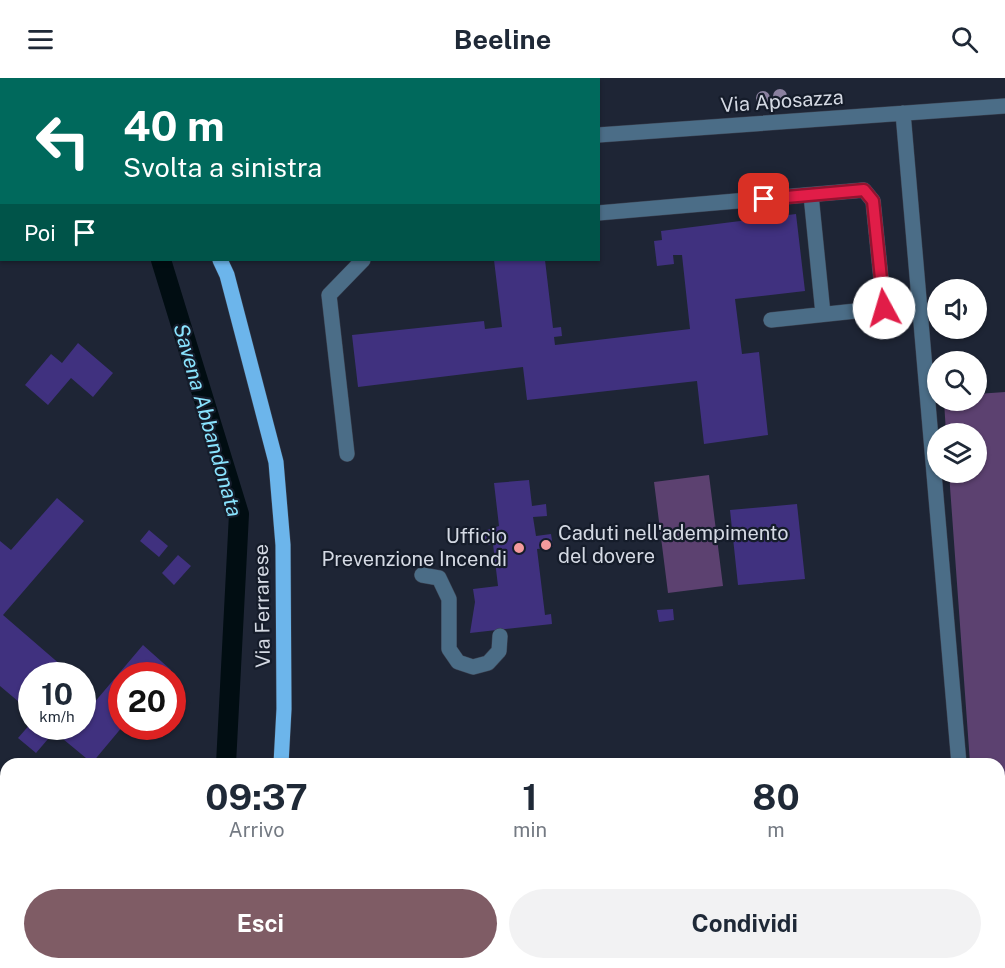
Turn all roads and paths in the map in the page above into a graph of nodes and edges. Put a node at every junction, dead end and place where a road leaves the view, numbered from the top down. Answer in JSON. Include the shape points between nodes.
{"nodes":[{"id":1,"x":1005,"y":106,"type":"edge"},
{"id":2,"x":903,"y":113,"type":"junction"},
{"id":3,"x":600,"y":135,"type":"edge"},
{"id":4,"x":811,"y":195,"type":"junction"},
{"id":5,"x":600,"y":213,"type":"edge"},
{"id":6,"x":362,"y":261,"type":"edge"},
{"id":7,"x":227,"y":267,"type":"edge"},
{"id":8,"x":823,"y":314,"type":"junction"},
{"id":9,"x":771,"y":320,"type":"dead end"},
{"id":10,"x":347,"y":454,"type":"dead end"},
{"id":11,"x":422,"y":575,"type":"dead end"},
{"id":12,"x":500,"y":636,"type":"dead end"},
{"id":13,"x":281,"y":758,"type":"edge"},
{"id":14,"x":958,"y":758,"type":"edge"}],
"edges":[{"from":1,"to":2,"type":"street","name":"Via Aposazza"},
{"from":2,"to":3,"type":"street","name":"Via Aposazza"},
{"from":2,"to":14,"type":"street"},
{"from":4,"to":5,"type":"street"},
{"from":4,"to":8,"type":"street"},
{"from":4,"to":8,"type":"street","via":[[864,190],[873,201],[884,308]]},
{"from":6,"to":10,"type":"street","via":[[329,295]]},
{"from":7,"to":13,"type":"main road","name":"Via Ferrarese","via":[[276,462],[283,555]]},
{"from":8,"to":9,"type":"street"},
{"from":11,"to":12,"type":"street","via":[[439,578],[449,599],[449,649],[458,662],[473,668],[488,663],[499,651]]}]}
